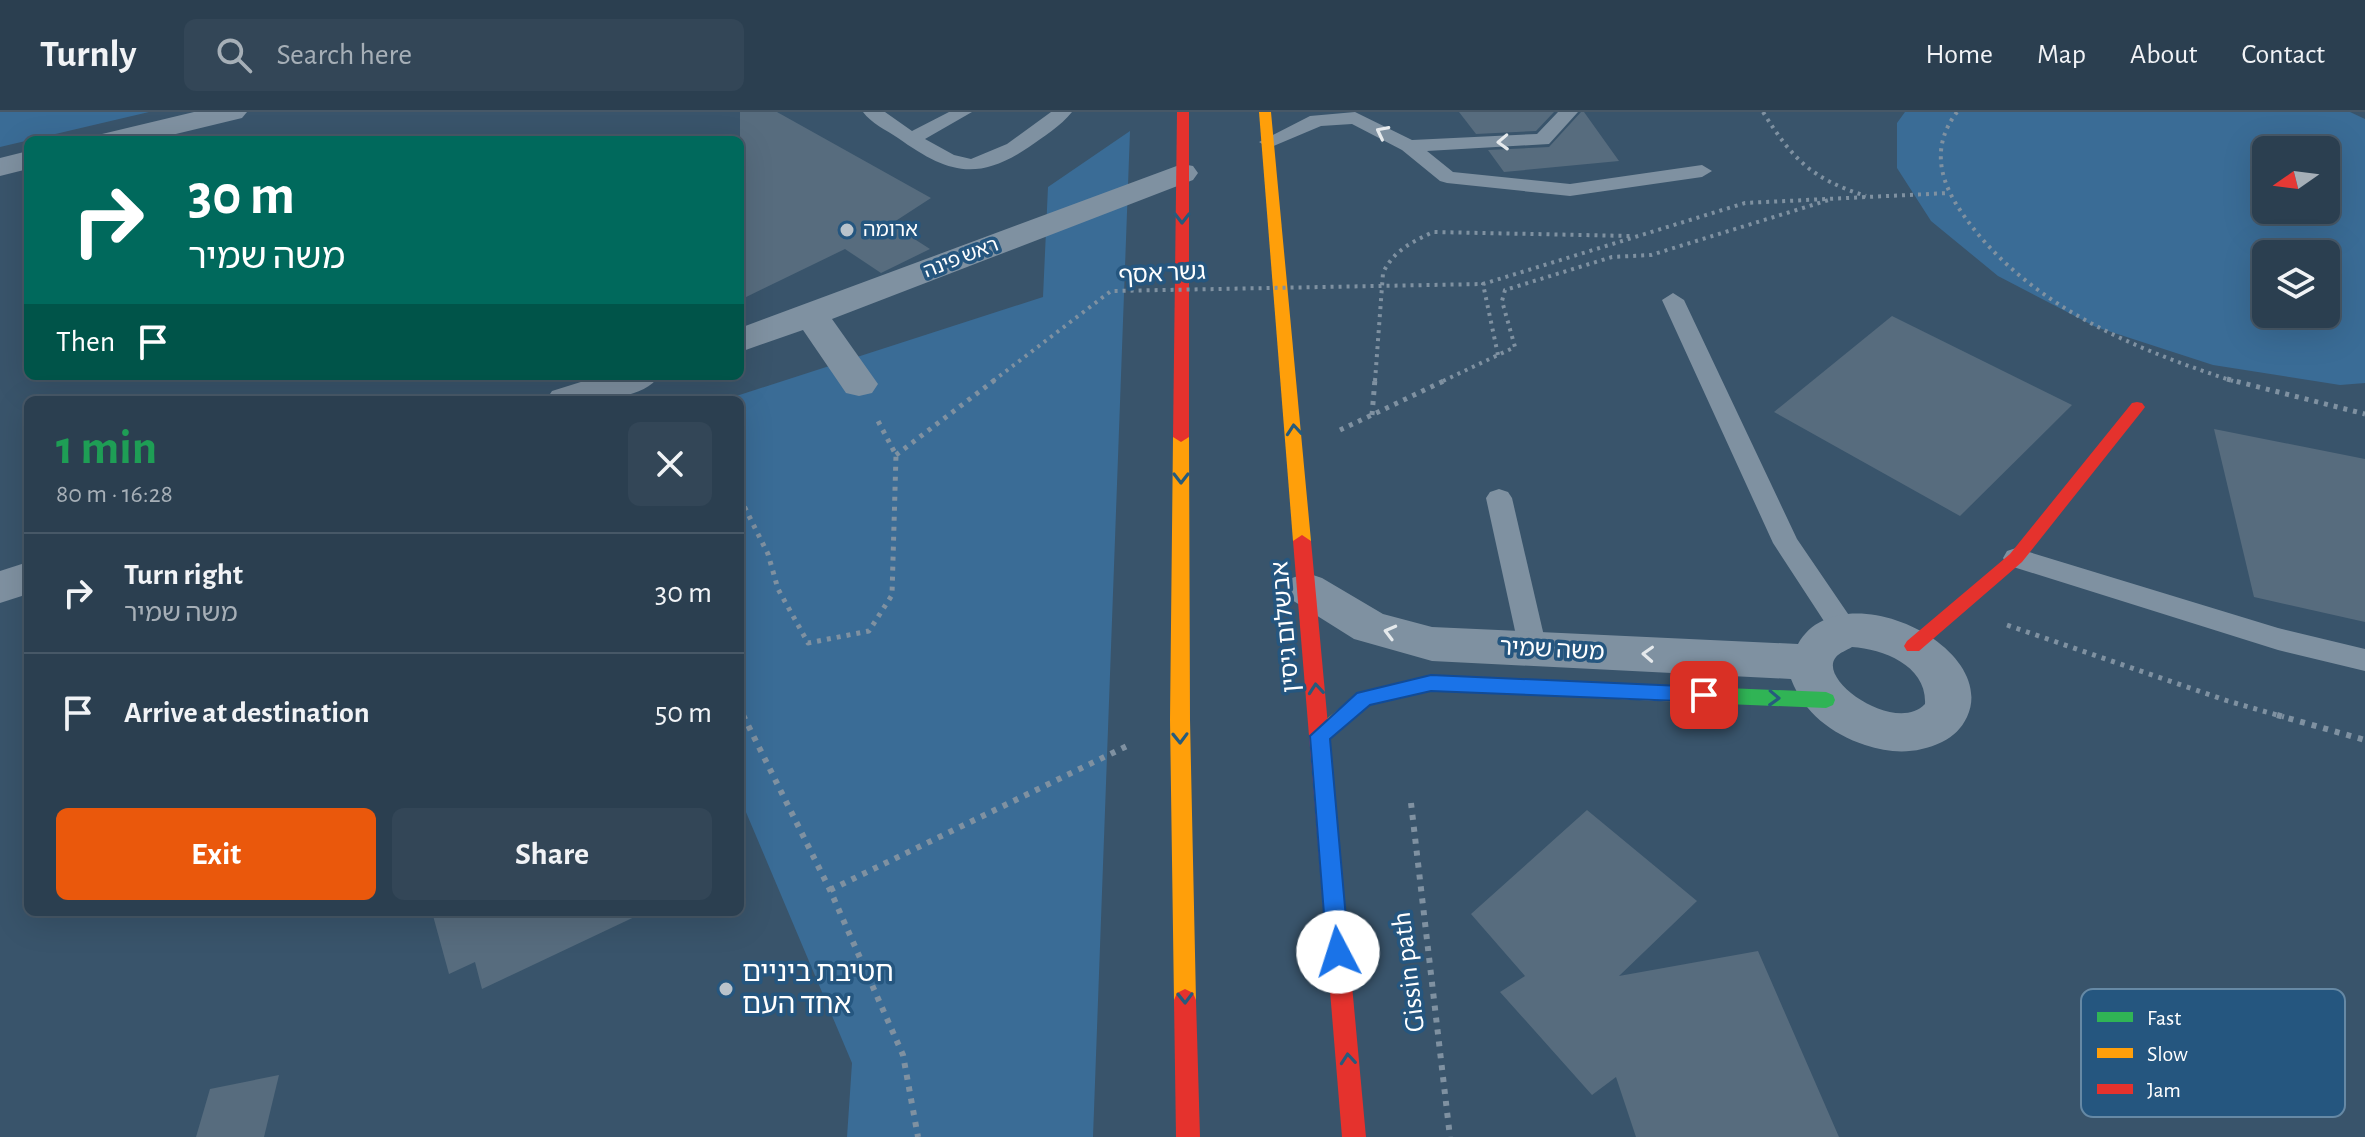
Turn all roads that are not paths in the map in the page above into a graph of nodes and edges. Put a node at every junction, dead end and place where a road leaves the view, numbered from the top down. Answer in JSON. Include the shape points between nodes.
{"nodes":[{"id":1,"x":232,"y":112,"type":"edge"},
{"id":2,"x":872,"y":112,"type":"edge"},
{"id":3,"x":963,"y":112,"type":"edge"},
{"id":4,"x":1063,"y":112,"type":"edge"},
{"id":5,"x":1183,"y":112,"type":"edge"},
{"id":6,"x":1265,"y":112,"type":"edge"},
{"id":7,"x":1569,"y":112,"type":"edge"},
{"id":8,"x":1355,"y":115,"type":"edge"},
{"id":9,"x":130,"y":136,"type":"edge"},
{"id":10,"x":913,"y":138,"type":"junction"},
{"id":11,"x":1269,"y":142,"type":"junction"},
{"id":12,"x":1409,"y":146,"type":"junction"},
{"id":13,"x":24,"y":161,"type":"edge"},
{"id":14,"x":0,"y":167,"type":"edge"},
{"id":15,"x":1702,"y":171,"type":"dead end"},
{"id":16,"x":1182,"y":173,"type":"junction"},
{"id":17,"x":1673,"y":300,"type":"dead end"},
{"id":18,"x":812,"y":316,"type":"junction"},
{"id":19,"x":744,"y":340,"type":"edge"},
{"id":20,"x":628,"y":380,"type":"edge"},
{"id":21,"x":859,"y":384,"type":"dead end"},
{"id":22,"x":578,"y":396,"type":"edge"},
{"id":23,"x":2137,"y":407,"type":"dead end"},
{"id":24,"x":1499,"y":498,"type":"dead end"},
{"id":25,"x":2016,"y":558,"type":"junction"},
{"id":26,"x":24,"y":579,"type":"edge"},
{"id":27,"x":0,"y":587,"type":"edge"},
{"id":28,"x":1307,"y":589,"type":"junction"},
{"id":29,"x":1845,"y":630,"type":"junction"},
{"id":30,"x":1913,"y":646,"type":"junction"},
{"id":31,"x":1533,"y":649,"type":"junction"},
{"id":32,"x":2365,"y":660,"type":"edge"},
{"id":33,"x":1818,"y":681,"type":"junction"},
{"id":34,"x":1320,"y":736,"type":"junction"},
{"id":35,"x":1188,"y":1137,"type":"edge"},
{"id":36,"x":1354,"y":1137,"type":"edge"}],
"edges":[{"from":1,"to":9,"type":"street"},
{"from":2,"to":10,"type":"lane"},
{"from":3,"to":10,"type":"lane"},
{"from":4,"to":10,"type":"lane","via":[[1024,143],[982,163],[961,165]]},
{"from":5,"to":16,"type":"street"},
{"from":6,"to":11,"type":"street","name":"אבשלום גיסין"},
{"from":7,"to":12,"type":"lane","one_way":true,"via":[[1542,140]]},
{"from":8,"to":11,"type":"lane","via":[[1317,120]]},
{"from":12,"to":8,"type":"lane","one_way":true},
{"from":28,"to":11,"type":"street","name":"אבשלום גיסין","one_way":true},
{"from":12,"to":15,"type":"lane","via":[[1447,177],[1570,190]]},
{"from":13,"to":14,"type":"street"},
{"from":16,"to":18,"type":"street","name":"ראש פינה"},
{"from":16,"to":35,"type":"street","one_way":true,"via":[[1180,720]]},
{"from":17,"to":29,"type":"lane","via":[[1786,543]]},
{"from":18,"to":19,"type":"street","name":"ראש פינה"},
{"from":18,"to":21,"type":"street"},
{"from":20,"to":22,"type":"street"},
{"from":23,"to":25,"type":"street"},
{"from":24,"to":31,"type":"lane"},
{"from":25,"to":30,"type":"street"},
{"from":25,"to":32,"type":"lane","via":[[2278,639]]},
{"from":26,"to":27,"type":"street"},
{"from":31,"to":28,"type":"street","name":"משה שמיר","one_way":true,"via":[[1432,644],[1370,627]]},
{"from":34,"to":28,"type":"street","name":"אבשלום גיסין","one_way":true},
{"from":29,"to":30,"type":"street","via":[[1891,635]]},
{"from":29,"to":33,"type":"street","via":[[1815,647]]},
{"from":30,"to":33,"type":"street","via":[[1931,661],[1950,697],[1935,726],[1904,733],[1868,728],[1844,715]]},
{"from":33,"to":31,"type":"street","name":"משה שמיר","one_way":true},
{"from":34,"to":33,"type":"street","name":"משה שמיר","one_way":true,"via":[[1364,699],[1431,683]]},
{"from":36,"to":34,"type":"street","name":"אבשלום גיסין","one_way":true}]}
